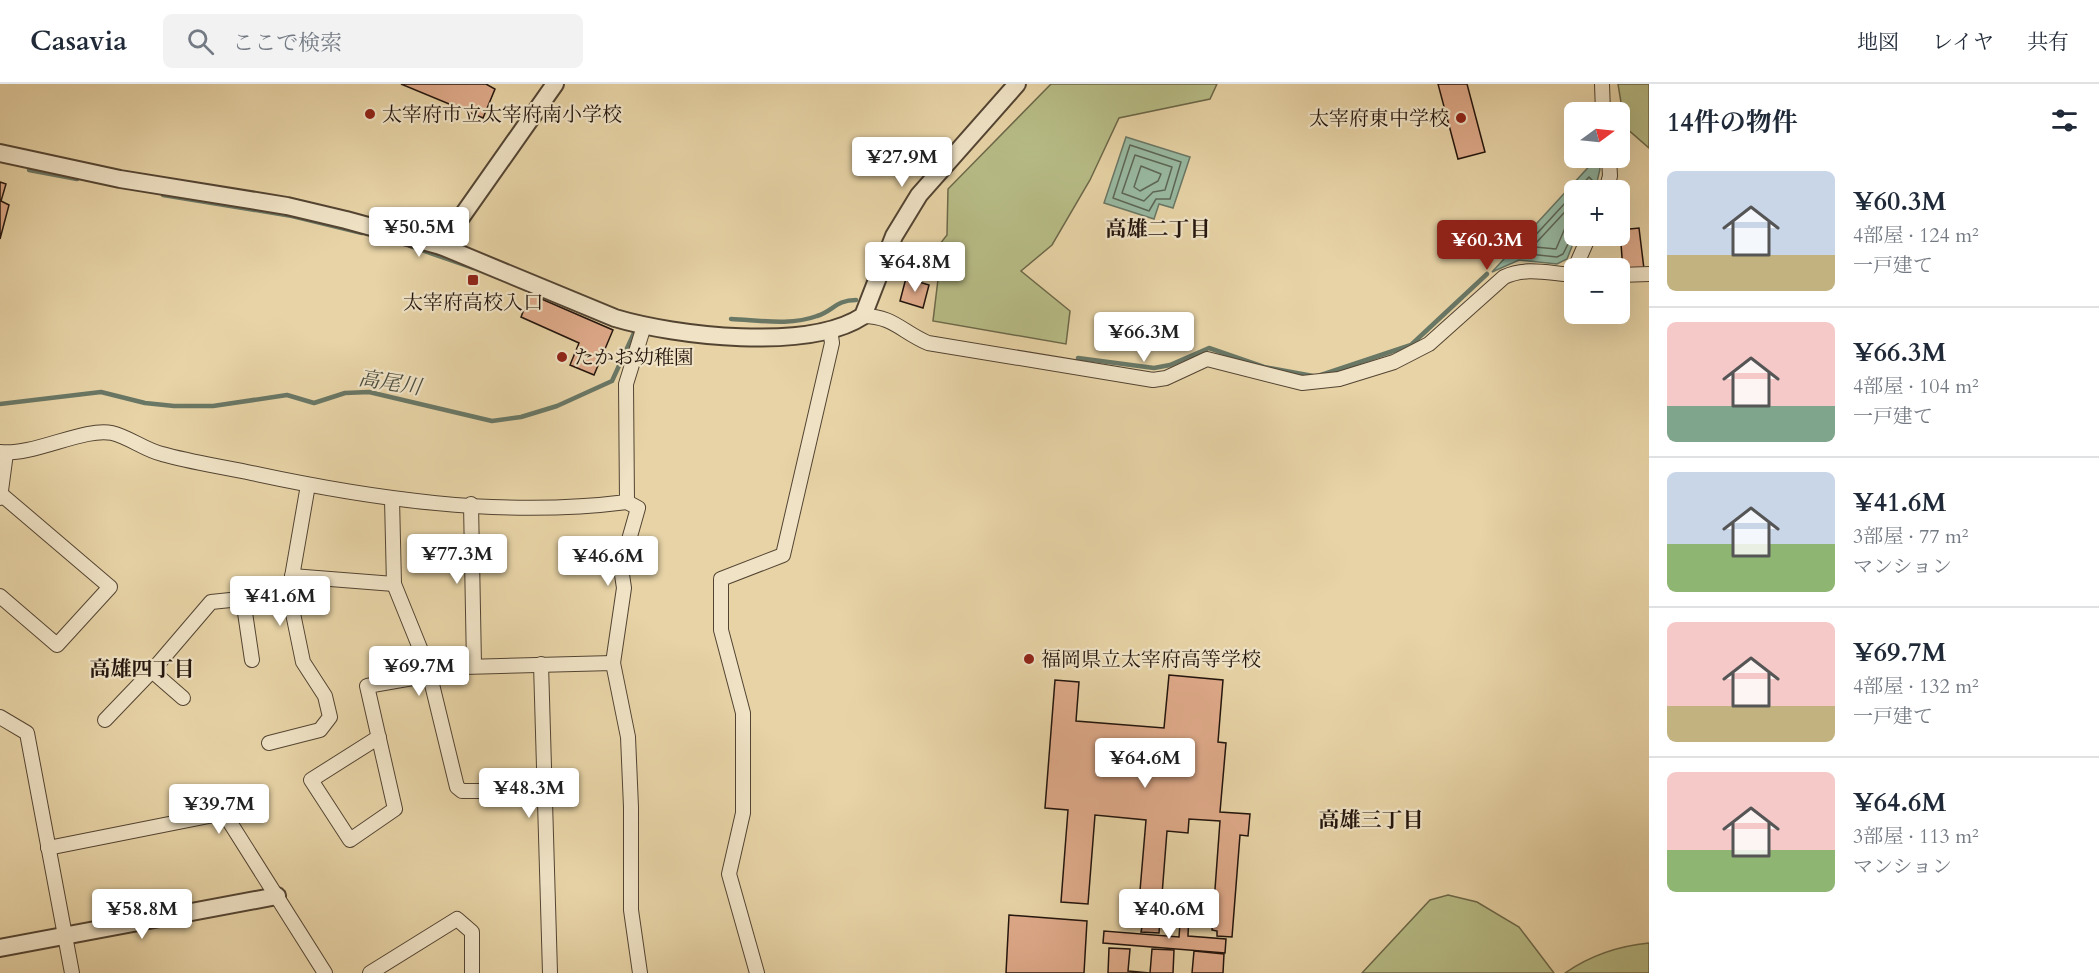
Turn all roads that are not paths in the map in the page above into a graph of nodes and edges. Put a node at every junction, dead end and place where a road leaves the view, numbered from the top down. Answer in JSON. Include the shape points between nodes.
{"nodes":[{"id":1,"x":555,"y":84,"type":"edge"},
{"id":2,"x":1017,"y":84,"type":"edge"},
{"id":3,"x":1602,"y":84,"type":"edge"},
{"id":4,"x":1603,"y":102,"type":"edge"},
{"id":5,"x":0,"y":153,"type":"edge"},
{"id":6,"x":441,"y":246,"type":"junction"},
{"id":7,"x":1564,"y":272,"type":"edge"},
{"id":8,"x":1649,"y":274,"type":"edge"},
{"id":9,"x":1630,"y":275,"type":"edge"},
{"id":10,"x":863,"y":316,"type":"junction"},
{"id":11,"x":644,"y":326,"type":"junction"},
{"id":12,"x":830,"y":329,"type":"junction"},
{"id":13,"x":3,"y":452,"type":"edge"},
{"id":14,"x":308,"y":485,"type":"junction"},
{"id":15,"x":1,"y":496,"type":"edge"},
{"id":16,"x":392,"y":499,"type":"junction"},
{"id":17,"x":627,"y":502,"type":"junction"},
{"id":18,"x":471,"y":504,"type":"junction"},
{"id":19,"x":292,"y":576,"type":"junction"},
{"id":20,"x":394,"y":584,"type":"junction"},
{"id":21,"x":289,"y":594,"type":"junction"},
{"id":22,"x":0,"y":596,"type":"edge"},
{"id":23,"x":243,"y":599,"type":"junction"},
{"id":24,"x":252,"y":660,"type":"dead end"},
{"id":25,"x":613,"y":663,"type":"junction"},
{"id":26,"x":541,"y":664,"type":"junction"},
{"id":27,"x":474,"y":665,"type":"junction"},
{"id":28,"x":152,"y":671,"type":"junction"},
{"id":29,"x":429,"y":671,"type":"junction"},
{"id":30,"x":183,"y":698,"type":"dead end"},
{"id":31,"x":0,"y":717,"type":"edge"},
{"id":32,"x":105,"y":720,"type":"dead end"},
{"id":33,"x":379,"y":737,"type":"junction"},
{"id":34,"x":269,"y":743,"type":"dead end"},
{"id":35,"x":544,"y":791,"type":"junction"},
{"id":36,"x":48,"y":848,"type":"junction"},
{"id":37,"x":277,"y":896,"type":"junction"},
{"id":38,"x":65,"y":937,"type":"junction"},
{"id":39,"x":0,"y":948,"type":"edge"},
{"id":40,"x":72,"y":973,"type":"edge"},
{"id":41,"x":325,"y":973,"type":"edge"},
{"id":42,"x":370,"y":973,"type":"edge"},
{"id":43,"x":472,"y":973,"type":"edge"},
{"id":44,"x":550,"y":973,"type":"edge"},
{"id":45,"x":640,"y":973,"type":"edge"},
{"id":46,"x":757,"y":973,"type":"edge"}],
"edges":[{"from":1,"to":6,"type":"street"},
{"from":2,"to":10,"type":"street","via":[[919,195],[894,236]]},
{"from":3,"to":4,"type":"street"},
{"from":5,"to":6,"type":"street","via":[[120,179],[287,206]]},
{"from":6,"to":11,"type":"street","via":[[615,318]]},
{"from":7,"to":10,"type":"street","via":[[1514,272],[1429,344],[1394,362],[1339,379],[1302,383],[1207,359],[1153,380],[928,344],[888,319]]},
{"from":8,"to":9,"type":"street"},
{"from":10,"to":12,"type":"street"},
{"from":11,"to":12,"type":"street","via":[[724,337],[776,338]]},
{"from":11,"to":17,"type":"street","via":[[626,384]]},
{"from":12,"to":46,"type":"street","via":[[832,343],[783,555],[721,579],[721,630],[742,713],[743,813],[729,874]]},
{"from":13,"to":14,"type":"street","via":[[111,433],[160,454]]},
{"from":13,"to":15,"type":"street"},
{"from":14,"to":16,"type":"street"},
{"from":14,"to":19,"type":"street"},
{"from":15,"to":22,"type":"street","via":[[110,586],[57,645]]},
{"from":16,"to":18,"type":"street"},
{"from":16,"to":20,"type":"street"},
{"from":17,"to":18,"type":"street","via":[[581,508]]},
{"from":17,"to":25,"type":"street","via":[[638,508],[621,568],[624,588]]},
{"from":18,"to":27,"type":"street"},
{"from":19,"to":20,"type":"street"},
{"from":19,"to":21,"type":"street"},
{"from":20,"to":29,"type":"street"},
{"from":21,"to":23,"type":"street"},
{"from":21,"to":34,"type":"street","via":[[303,662],[325,696],[330,717],[320,730]]},
{"from":23,"to":24,"type":"street"},
{"from":23,"to":28,"type":"street","via":[[212,602]]},
{"from":25,"to":26,"type":"street"},
{"from":25,"to":45,"type":"street","via":[[627,737],[632,807],[631,910]]},
{"from":26,"to":27,"type":"street"},
{"from":26,"to":35,"type":"street"},
{"from":27,"to":29,"type":"street"},
{"from":28,"to":30,"type":"street"},
{"from":28,"to":32,"type":"street"},
{"from":29,"to":33,"type":"street","via":[[367,686]]},
{"from":29,"to":35,"type":"street","via":[[457,787],[462,791]]},
{"from":31,"to":36,"type":"street","via":[[27,734]]},
{"from":33,"to":33,"type":"street","via":[[394,809],[350,840],[311,780]]},
{"from":35,"to":44,"type":"street"},
{"from":36,"to":37,"type":"street","via":[[224,813]]},
{"from":36,"to":38,"type":"street"},
{"from":37,"to":38,"type":"street"},
{"from":37,"to":41,"type":"street"},
{"from":38,"to":39,"type":"street"},
{"from":38,"to":40,"type":"street"},
{"from":42,"to":43,"type":"street","via":[[457,919],[472,932]]}]}
